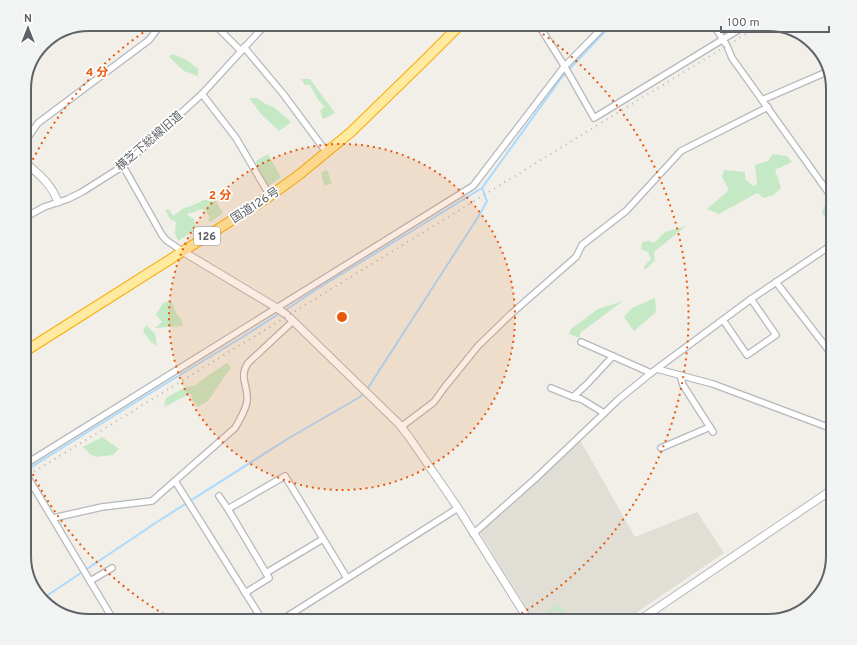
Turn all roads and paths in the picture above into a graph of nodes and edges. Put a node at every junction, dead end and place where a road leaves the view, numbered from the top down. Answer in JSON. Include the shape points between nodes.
{"nodes":[{"id":1,"x":156,"y":31,"type":"edge"},
{"id":2,"x":222,"y":31,"type":"edge"},
{"id":3,"x":259,"y":31,"type":"edge"},
{"id":4,"x":453,"y":31,"type":"edge"},
{"id":5,"x":542,"y":31,"type":"edge"},
{"id":6,"x":599,"y":31,"type":"edge"},
{"id":7,"x":718,"y":31,"type":"edge"},
{"id":8,"x":736,"y":31,"type":"edge"},
{"id":9,"x":723,"y":39,"type":"junction"},
{"id":10,"x":242,"y":49,"type":"junction"},
{"id":11,"x":564,"y":67,"type":"junction"},
{"id":12,"x":824,"y":73,"type":"edge"},
{"id":13,"x":202,"y":94,"type":"junction"},
{"id":14,"x":762,"y":100,"type":"junction"},
{"id":15,"x":768,"y":107,"type":"junction"},
{"id":16,"x":31,"y":133,"type":"edge"},
{"id":17,"x":327,"y":153,"type":"junction"},
{"id":18,"x":122,"y":166,"type":"junction"},
{"id":19,"x":31,"y":167,"type":"edge"},
{"id":20,"x":826,"y":189,"type":"edge"},
{"id":21,"x":270,"y":196,"type":"junction"},
{"id":22,"x":58,"y":202,"type":"junction"},
{"id":23,"x":31,"y":214,"type":"edge"},
{"id":24,"x":826,"y":249,"type":"edge"},
{"id":25,"x":182,"y":251,"type":"junction"},
{"id":26,"x":776,"y":282,"type":"junction"},
{"id":27,"x":751,"y":299,"type":"junction"},
{"id":28,"x":277,"y":308,"type":"junction"},
{"id":29,"x":722,"y":320,"type":"junction"},
{"id":30,"x":293,"y":321,"type":"junction"},
{"id":31,"x":581,"y":342,"type":"dead end"},
{"id":32,"x":826,"y":347,"type":"edge"},
{"id":33,"x":31,"y":348,"type":"edge"},
{"id":34,"x":613,"y":356,"type":"junction"},
{"id":35,"x":657,"y":369,"type":"junction"},
{"id":36,"x":651,"y":374,"type":"junction"},
{"id":37,"x":680,"y":375,"type":"junction"},
{"id":38,"x":551,"y":388,"type":"dead end"},
{"id":39,"x":573,"y":397,"type":"junction"},
{"id":40,"x":604,"y":413,"type":"junction"},
{"id":41,"x":826,"y":426,"type":"edge"},
{"id":42,"x":401,"y":427,"type":"junction"},
{"id":43,"x":710,"y":427,"type":"junction"},
{"id":44,"x":713,"y":432,"type":"dead end"},
{"id":45,"x":661,"y":448,"type":"dead end"},
{"id":46,"x":31,"y":461,"type":"edge"},
{"id":47,"x":175,"y":481,"type":"junction"},
{"id":48,"x":31,"y":482,"type":"edge"},
{"id":49,"x":826,"y":494,"type":"edge"},
{"id":50,"x":219,"y":496,"type":"dead end"},
{"id":51,"x":458,"y":508,"type":"junction"},
{"id":52,"x":228,"y":509,"type":"junction"},
{"id":53,"x":53,"y":518,"type":"junction"},
{"id":54,"x":473,"y":534,"type":"junction"},
{"id":55,"x":323,"y":539,"type":"junction"},
{"id":56,"x":112,"y":568,"type":"dead end"},
{"id":57,"x":266,"y":574,"type":"junction"},
{"id":58,"x":348,"y":578,"type":"junction"},
{"id":59,"x":90,"y":581,"type":"junction"},
{"id":60,"x":245,"y":593,"type":"junction"},
{"id":61,"x":110,"y":614,"type":"edge"},
{"id":62,"x":258,"y":614,"type":"edge"},
{"id":63,"x":291,"y":614,"type":"edge"},
{"id":64,"x":524,"y":614,"type":"edge"},
{"id":65,"x":648,"y":614,"type":"edge"}],
"edges":[{"from":1,"to":16,"type":"street","via":[[149,40],[38,123]]},
{"from":2,"to":10,"type":"street"},
{"from":3,"to":10,"type":"street","name":"横芝下総線旧道"},
{"from":4,"to":17,"type":"highway","name":"国道126号","number":"126"},
{"from":5,"to":11,"type":"street"},
{"from":6,"to":11,"type":"street"},
{"from":7,"to":9,"type":"street"},
{"from":8,"to":9,"type":"street"},
{"from":9,"to":11,"type":"street","via":[[594,118]]},
{"from":9,"to":14,"type":"street","via":[[732,58]]},
{"from":10,"to":13,"type":"street","name":"横芝下総線旧道"},
{"from":10,"to":17,"type":"street","via":[[284,95]]},
{"from":11,"to":28,"type":"street","via":[[473,186]]},
{"from":12,"to":14,"type":"street"},
{"from":13,"to":18,"type":"street","name":"横芝下総線旧道"},
{"from":13,"to":21,"type":"street","via":[[236,138]]},
{"from":14,"to":15,"type":"street"},
{"from":15,"to":20,"type":"street"},
{"from":15,"to":42,"type":"street","via":[[681,151],[626,211],[582,245],[576,257],[478,346],[434,402]]},
{"from":17,"to":21,"type":"highway","name":"国道126号","number":"126"},
{"from":18,"to":22,"type":"street","name":"横芝下総線旧道","via":[[82,192]]},
{"from":18,"to":25,"type":"street","via":[[162,235]]},
{"from":19,"to":22,"type":"street","via":[[47,182]]},
{"from":21,"to":25,"type":"highway","name":"国道126号","number":"126"},
{"from":22,"to":23,"type":"street","name":"横芝下総線旧道"},
{"from":24,"to":26,"type":"street"},
{"from":25,"to":28,"type":"street"},
{"from":25,"to":33,"type":"highway","name":"国道126号","number":"126"},
{"from":26,"to":27,"type":"street"},
{"from":26,"to":32,"type":"street"},
{"from":27,"to":29,"type":"street"},
{"from":27,"to":29,"type":"street","via":[[776,335],[747,355]]},
{"from":28,"to":30,"type":"street"},
{"from":28,"to":46,"type":"street"},
{"from":29,"to":35,"type":"street"},
{"from":30,"to":42,"type":"street"},
{"from":30,"to":47,"type":"street","via":[[244,368],[247,401],[235,428]]},
{"from":31,"to":34,"type":"street"},
{"from":34,"to":36,"type":"street"},
{"from":34,"to":39,"type":"street"},
{"from":35,"to":36,"type":"street"},
{"from":35,"to":37,"type":"street"},
{"from":36,"to":40,"type":"street"},
{"from":37,"to":41,"type":"street","via":[[713,384]]},
{"from":37,"to":43,"type":"street","via":[[683,385]]},
{"from":38,"to":39,"type":"street"},
{"from":39,"to":40,"type":"street"},
{"from":40,"to":54,"type":"street"},
{"from":42,"to":51,"type":"street"},
{"from":43,"to":44,"type":"street"},
{"from":43,"to":45,"type":"street"},
{"from":47,"to":53,"type":"street","via":[[152,501],[102,507]]},
{"from":47,"to":60,"type":"street"},
{"from":48,"to":53,"type":"street"},
{"from":49,"to":65,"type":"street"},
{"from":50,"to":52,"type":"street"},
{"from":51,"to":54,"type":"street"},
{"from":51,"to":58,"type":"street"},
{"from":52,"to":55,"type":"street","via":[[285,476]]},
{"from":52,"to":57,"type":"street"},
{"from":53,"to":59,"type":"street"},
{"from":54,"to":64,"type":"street"},
{"from":55,"to":57,"type":"street"},
{"from":55,"to":58,"type":"street"},
{"from":56,"to":59,"type":"street"},
{"from":57,"to":60,"type":"street","via":[[269,578]]},
{"from":58,"to":63,"type":"street"},
{"from":59,"to":61,"type":"street"},
{"from":60,"to":62,"type":"street"}]}
